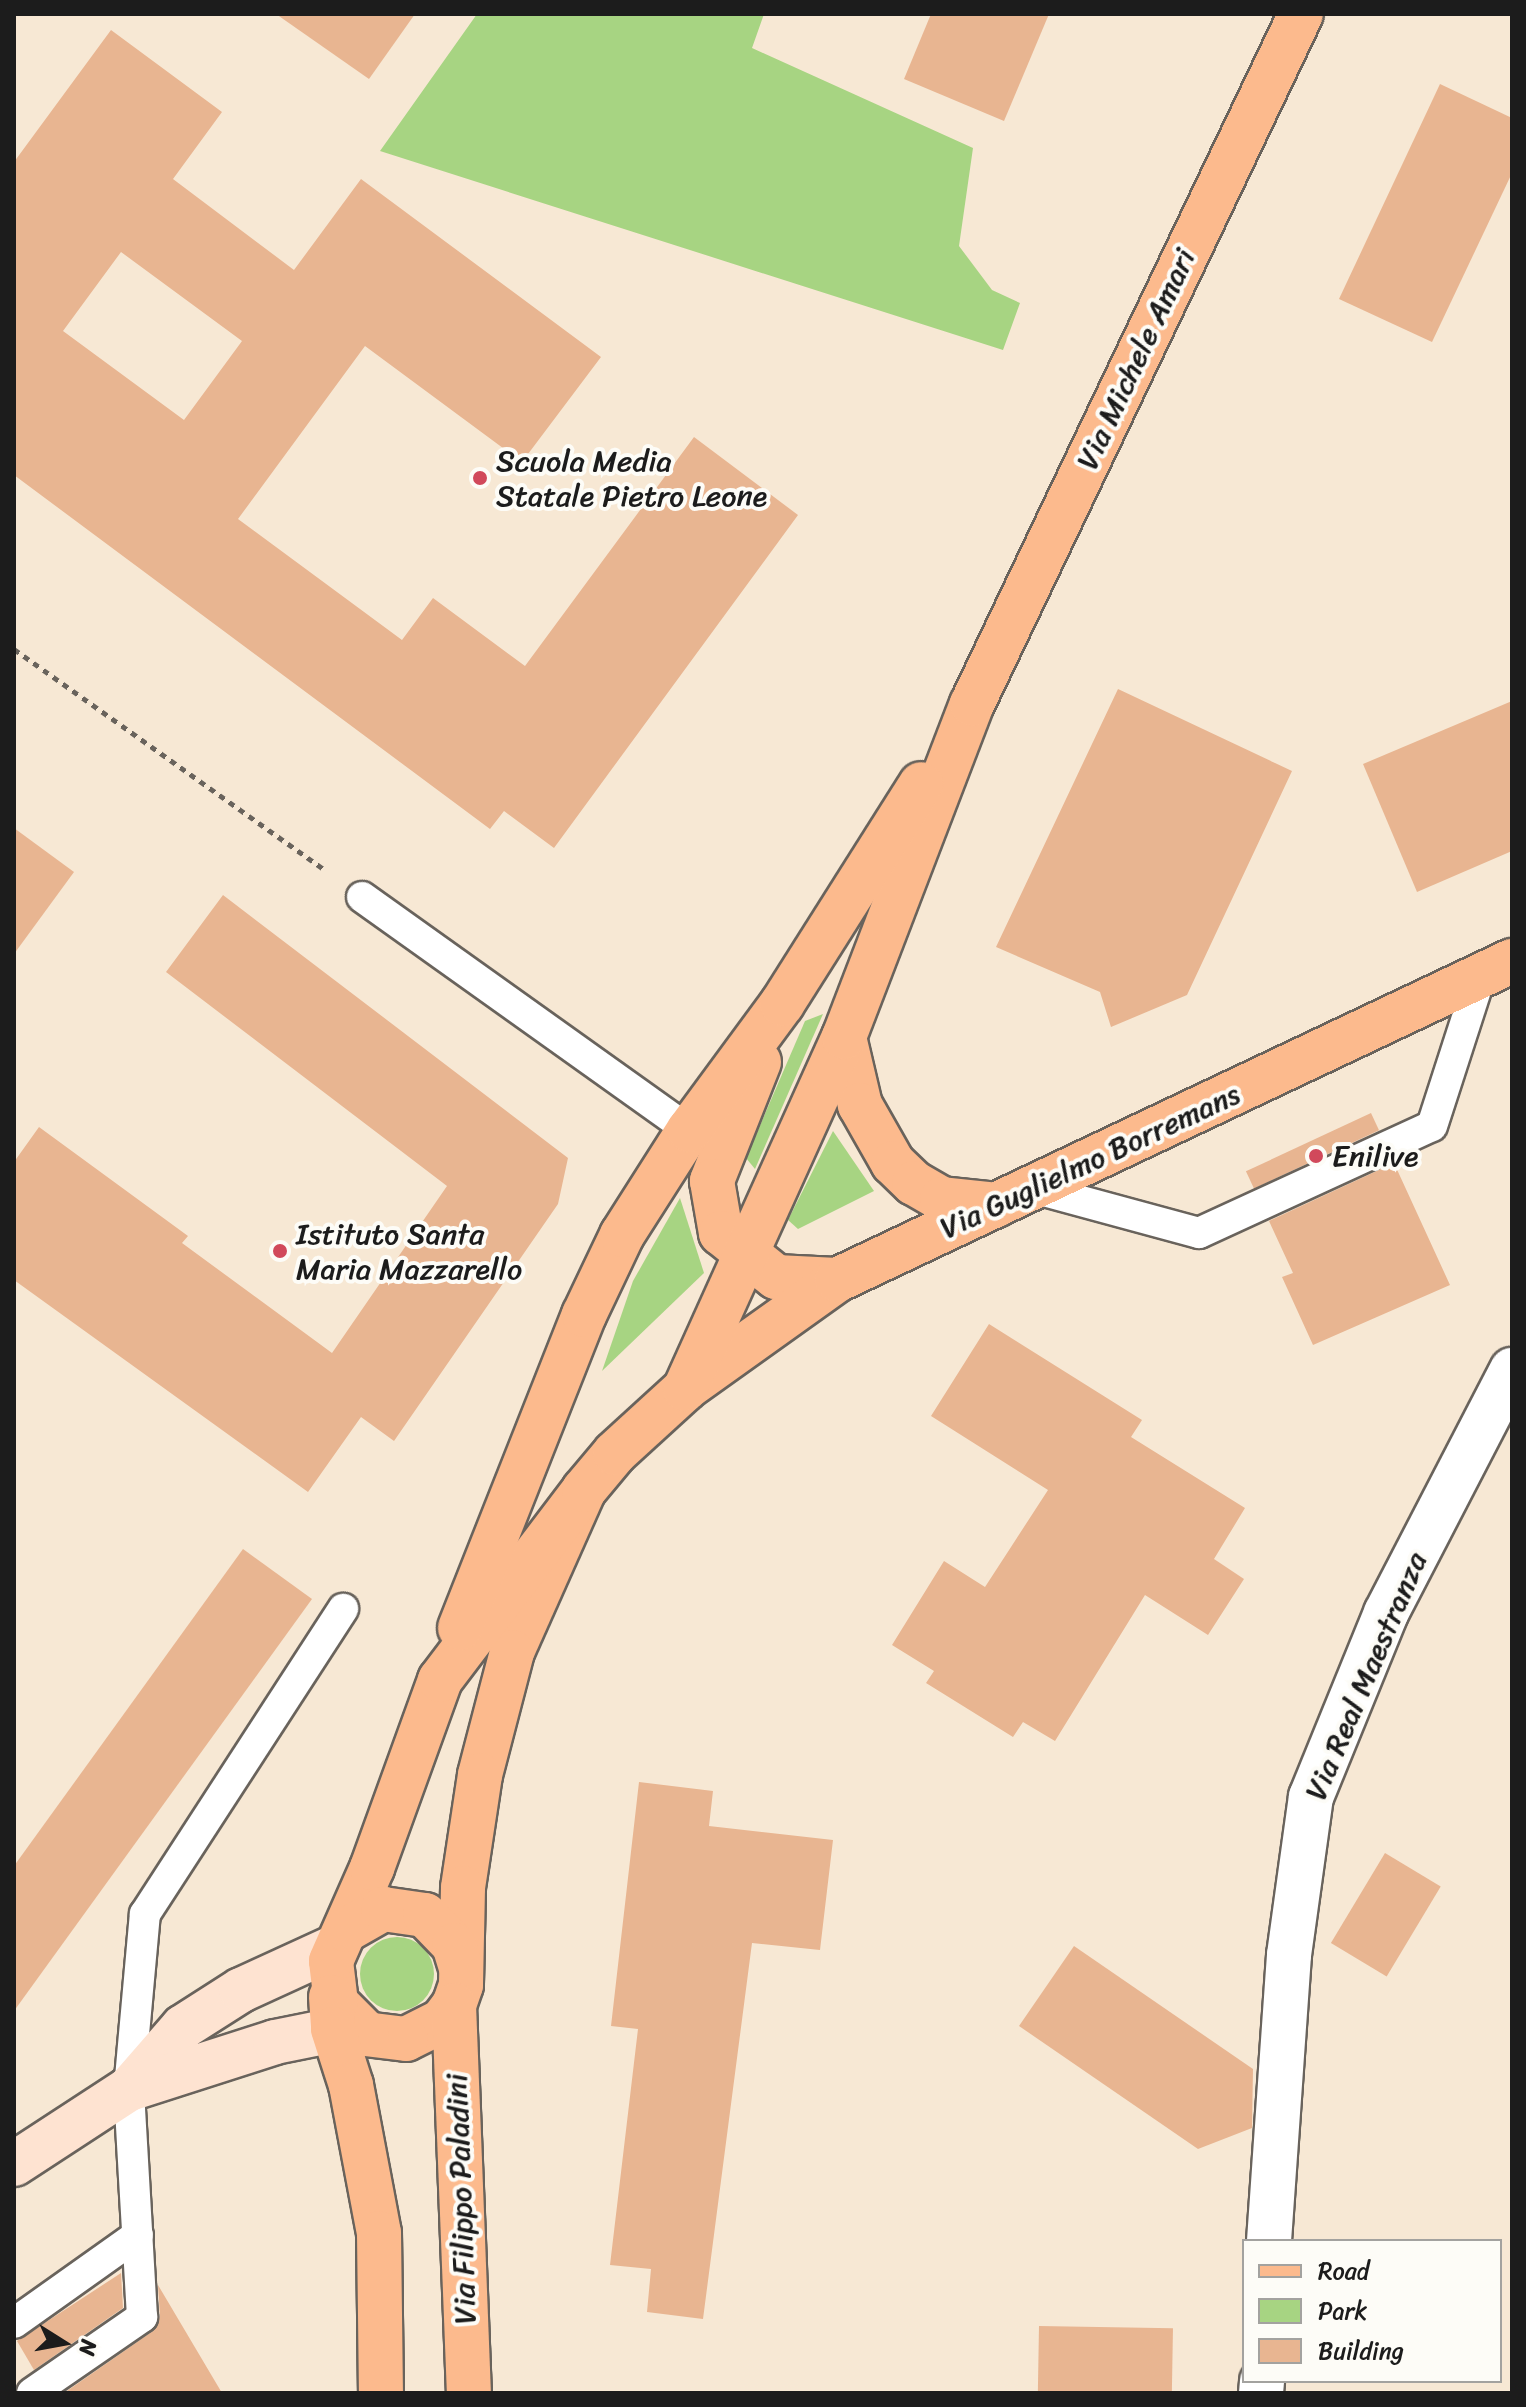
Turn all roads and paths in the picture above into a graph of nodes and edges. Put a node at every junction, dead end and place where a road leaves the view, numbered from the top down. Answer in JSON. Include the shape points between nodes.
{"nodes":[{"id":1,"x":1301,"y":14,"type":"edge"},
{"id":2,"x":14,"y":649,"type":"edge"},
{"id":3,"x":972,"y":704,"type":"junction"},
{"id":4,"x":362,"y":897,"type":"joint"},
{"id":5,"x":1496,"y":969,"type":"edge"},
{"id":6,"x":782,"y":1004,"type":"junction"},
{"id":7,"x":844,"y":1037,"type":"junction"},
{"id":8,"x":689,"y":1130,"type":"junction"},
{"id":9,"x":1015,"y":1197,"type":"junction"},
{"id":10,"x":743,"y":1255,"type":"junction"},
{"id":11,"x":837,"y":1280,"type":"junction"},
{"id":12,"x":1512,"y":1370,"type":"edge"},
{"id":13,"x":685,"y":1389,"type":"junction"},
{"id":14,"x":584,"y":1490,"type":"junction"},
{"id":15,"x":343,"y":1609,"type":"dead end"},
{"id":16,"x":440,"y":1680,"type":"junction"},
{"id":17,"x":337,"y":1951,"type":"junction"},
{"id":18,"x":457,"y":1985,"type":"junction"},
{"id":19,"x":343,"y":2028,"type":"junction"},
{"id":20,"x":129,"y":2089,"type":"junction"},
{"id":21,"x":14,"y":2164,"type":"edge"},
{"id":22,"x":138,"y":2235,"type":"junction"},
{"id":23,"x":1269,"y":2239,"type":"edge"},
{"id":24,"x":14,"y":2323,"type":"edge"},
{"id":25,"x":14,"y":2389,"type":"edge"},
{"id":26,"x":19,"y":2393,"type":"edge"},
{"id":27,"x":32,"y":2393,"type":"edge"},
{"id":28,"x":381,"y":2393,"type":"edge"},
{"id":29,"x":469,"y":2393,"type":"edge"}],
"edges":[{"from":1,"to":3,"type":"main road","name":"Via Michele Amari"},
{"from":2,"to":4,"type":"path"},
{"from":3,"to":6,"type":"main road"},
{"from":3,"to":7,"type":"main road"},
{"from":4,"to":8,"type":"lane"},
{"from":5,"to":9,"type":"main road","name":"Via Guglielmo Borremans"},
{"from":5,"to":9,"type":"lane","via":[[1432,1126],[1199,1233]]},
{"from":6,"to":8,"type":"main road"},
{"from":6,"to":10,"type":"main road","via":[[712,1181],[721,1233]]},
{"from":7,"to":9,"type":"main road","via":[[860,1105],[893,1163],[914,1183],[942,1199]]},
{"from":7,"to":10,"type":"main road"},
{"from":8,"to":16,"type":"main road","via":[[622,1235],[584,1315]]},
{"from":9,"to":11,"type":"main road","name":"Via Guglielmo Borremans"},
{"from":10,"to":11,"type":"main road","via":[[776,1277]]},
{"from":10,"to":13,"type":"main road"},
{"from":11,"to":13,"type":"main road","name":"Via Guglielmo Borremans"},
{"from":12,"to":23,"type":"street","name":"Via Real Maestranza","via":[[1386,1613],[1311,1797],[1289,1955]]},
{"from":13,"to":14,"type":"main road","name":"Via Guglielmo Borremans","via":[[615,1453]]},
{"from":14,"to":16,"type":"main road"},
{"from":14,"to":18,"type":"main road","name":"Via Filippo Paladini","via":[[512,1652],[480,1775],[463,1888]]},
{"from":15,"to":20,"type":"lane","via":[[145,1914]]},
{"from":16,"to":17,"type":"main road"},
{"from":17,"to":18,"type":"main road","via":[[383,1909],[425,1915],[454,1945]]},
{"from":17,"to":19,"type":"main road"},
{"from":17,"to":20,"type":"main road","via":[[241,1990],[183,2027]]},
{"from":18,"to":19,"type":"main road","via":[[442,2021],[406,2039],[386,2040]]},
{"from":18,"to":29,"type":"main road","name":"Via Filippo Paladini"},
{"from":19,"to":20,"type":"main road","via":[[215,2059]]},
{"from":19,"to":28,"type":"main road","via":[[379,2233]]},
{"from":20,"to":21,"type":"main road"},
{"from":20,"to":22,"type":"lane"},
{"from":22,"to":24,"type":"lane"},
{"from":22,"to":27,"type":"lane","via":[[142,2317]]},
{"from":25,"to":26,"type":"lane"}]}
